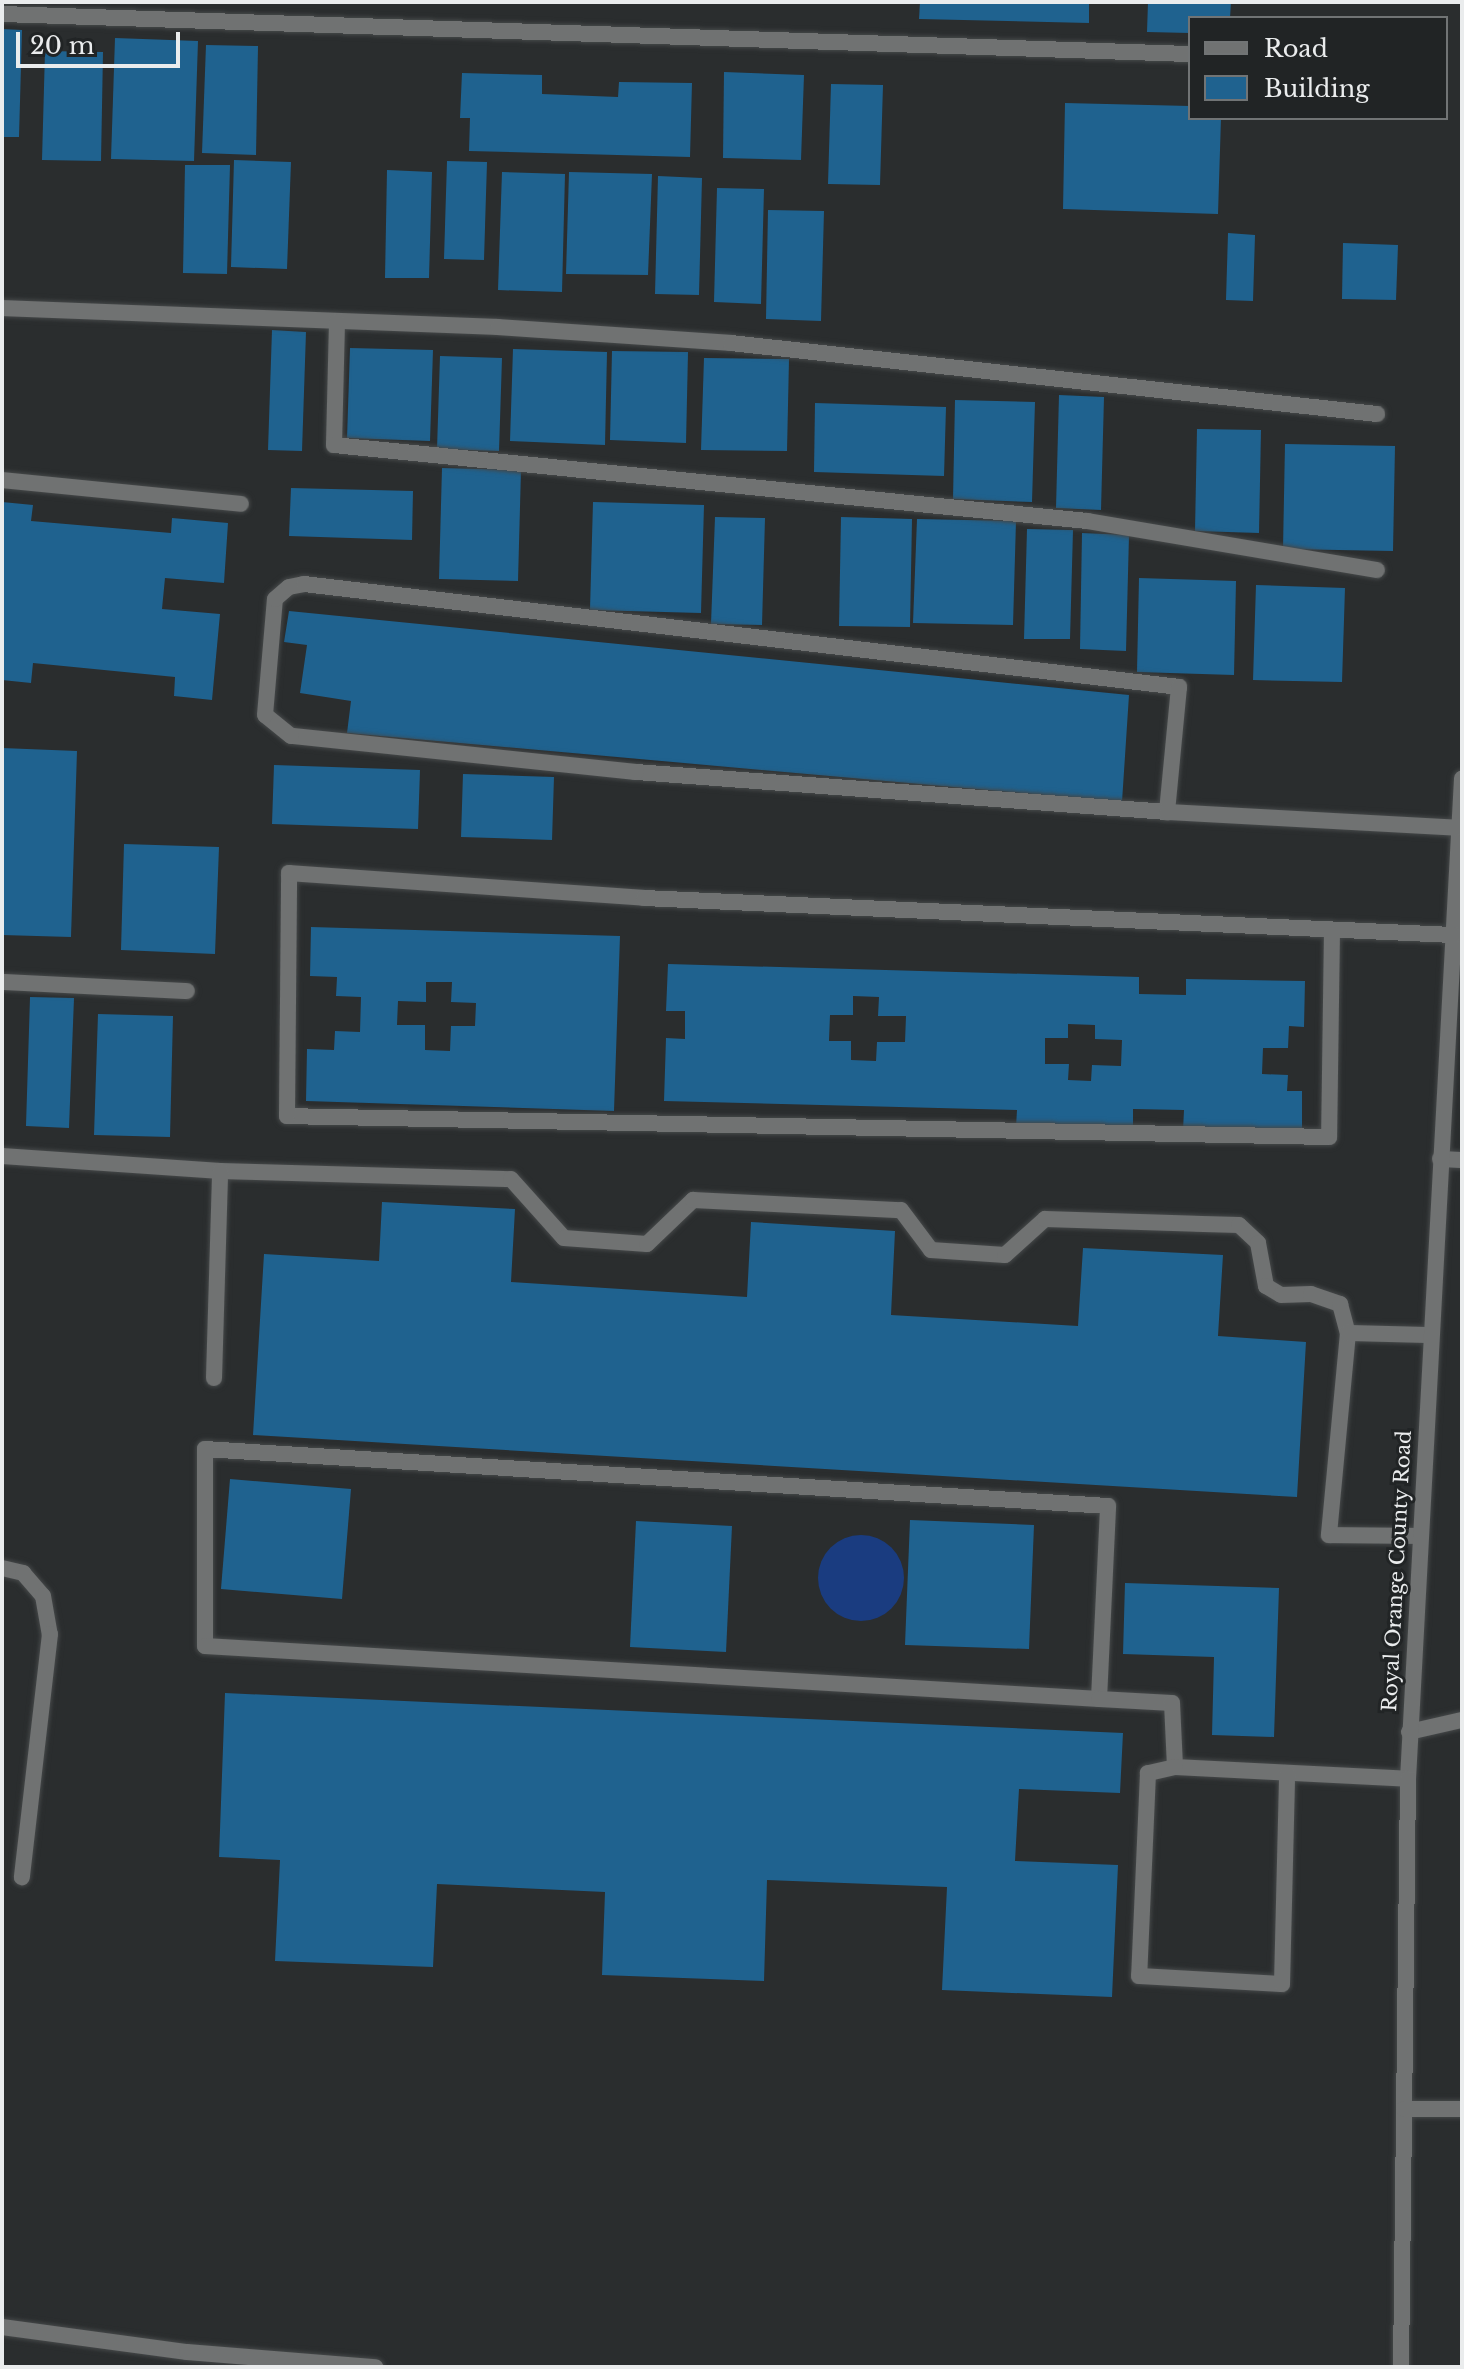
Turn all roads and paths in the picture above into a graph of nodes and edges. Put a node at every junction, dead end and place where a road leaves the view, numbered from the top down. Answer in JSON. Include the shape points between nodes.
{"nodes":[{"id":1,"x":2,"y":14,"type":"edge"},
{"id":2,"x":1188,"y":54,"type":"edge"},
{"id":3,"x":2,"y":308,"type":"edge"},
{"id":4,"x":337,"y":322,"type":"junction"},
{"id":5,"x":1377,"y":414,"type":"dead end"},
{"id":6,"x":2,"y":480,"type":"edge"},
{"id":7,"x":241,"y":504,"type":"dead end"},
{"id":8,"x":1377,"y":570,"type":"dead end"},
{"id":9,"x":1462,"y":778,"type":"edge"},
{"id":10,"x":1167,"y":812,"type":"junction"},
{"id":11,"x":1459,"y":828,"type":"junction"},
{"id":12,"x":1332,"y":930,"type":"junction"},
{"id":13,"x":1453,"y":935,"type":"junction"},
{"id":14,"x":2,"y":982,"type":"edge"},
{"id":15,"x":187,"y":991,"type":"dead end"},
{"id":16,"x":2,"y":1156,"type":"edge"},
{"id":17,"x":1440,"y":1159,"type":"junction"},
{"id":18,"x":1462,"y":1160,"type":"edge"},
{"id":19,"x":220,"y":1171,"type":"junction"},
{"id":20,"x":1348,"y":1333,"type":"junction"},
{"id":21,"x":1429,"y":1335,"type":"junction"},
{"id":22,"x":214,"y":1378,"type":"dead end"},
{"id":23,"x":1419,"y":1536,"type":"junction"},
{"id":24,"x":2,"y":1568,"type":"edge"},
{"id":25,"x":1099,"y":1699,"type":"junction"},
{"id":26,"x":1462,"y":1720,"type":"edge"},
{"id":27,"x":1409,"y":1732,"type":"junction"},
{"id":28,"x":1175,"y":1767,"type":"junction"},
{"id":29,"x":1287,"y":1773,"type":"junction"},
{"id":30,"x":1408,"y":1779,"type":"junction"},
{"id":31,"x":22,"y":1877,"type":"dead end"},
{"id":32,"x":1404,"y":2109,"type":"junction"},
{"id":33,"x":1462,"y":2109,"type":"edge"},
{"id":34,"x":2,"y":2327,"type":"edge"},
{"id":35,"x":187,"y":2360,"type":"edge"},
{"id":36,"x":375,"y":2367,"type":"edge"},
{"id":37,"x":1401,"y":2367,"type":"edge"}],
"edges":[{"from":1,"to":2,"type":"street"},
{"from":3,"to":4,"type":"street"},
{"from":4,"to":5,"type":"street","via":[[731,343]]},
{"from":4,"to":8,"type":"street","via":[[334,445],[1087,521]]},
{"from":6,"to":7,"type":"street"},
{"from":9,"to":11,"type":"street","name":"Royal Orange County Road"},
{"from":10,"to":10,"type":"street","via":[[636,772],[291,736],[265,715],[275,599],[289,587],[304,584],[1179,687]]},
{"from":10,"to":11,"type":"street"},
{"from":11,"to":13,"type":"street","name":"Royal Orange County Road"},
{"from":12,"to":12,"type":"street","via":[[1329,1137],[287,1116],[289,873],[644,898]]},
{"from":12,"to":13,"type":"street"},
{"from":13,"to":17,"type":"street","name":"Royal Orange County Road"},
{"from":14,"to":15,"type":"street"},
{"from":16,"to":19,"type":"street"},
{"from":17,"to":18,"type":"street"},
{"from":17,"to":21,"type":"street","name":"Royal Orange County Road"},
{"from":19,"to":20,"type":"street","via":[[511,1179],[564,1238],[647,1244],[693,1200],[901,1210],[931,1250],[1005,1255],[1045,1219],[1239,1225],[1258,1243],[1266,1286],[1281,1295],[1311,1294],[1340,1304]]},
{"from":19,"to":22,"type":"street"},
{"from":20,"to":21,"type":"street"},
{"from":20,"to":23,"type":"street","via":[[1329,1535]]},
{"from":21,"to":23,"type":"street","name":"Royal Orange County Road"},
{"from":23,"to":27,"type":"street","name":"Royal Orange County Road"},
{"from":24,"to":31,"type":"street","via":[[23,1573],[43,1596],[50,1634]]},
{"from":25,"to":25,"type":"street","via":[[205,1646],[205,1449],[1108,1506]]},
{"from":25,"to":28,"type":"street","via":[[1172,1703]]},
{"from":26,"to":27,"type":"street"},
{"from":27,"to":30,"type":"street","name":"Royal Orange County Road"},
{"from":28,"to":29,"type":"street"},
{"from":28,"to":29,"type":"street","via":[[1148,1773],[1139,1976],[1282,1984]]},
{"from":29,"to":30,"type":"street"},
{"from":30,"to":32,"type":"street","name":"Royal Orange County Road"},
{"from":32,"to":33,"type":"street"},
{"from":32,"to":37,"type":"street","name":"Royal Orange County Road"},
{"from":34,"to":35,"type":"street"},
{"from":35,"to":36,"type":"street"}]}
